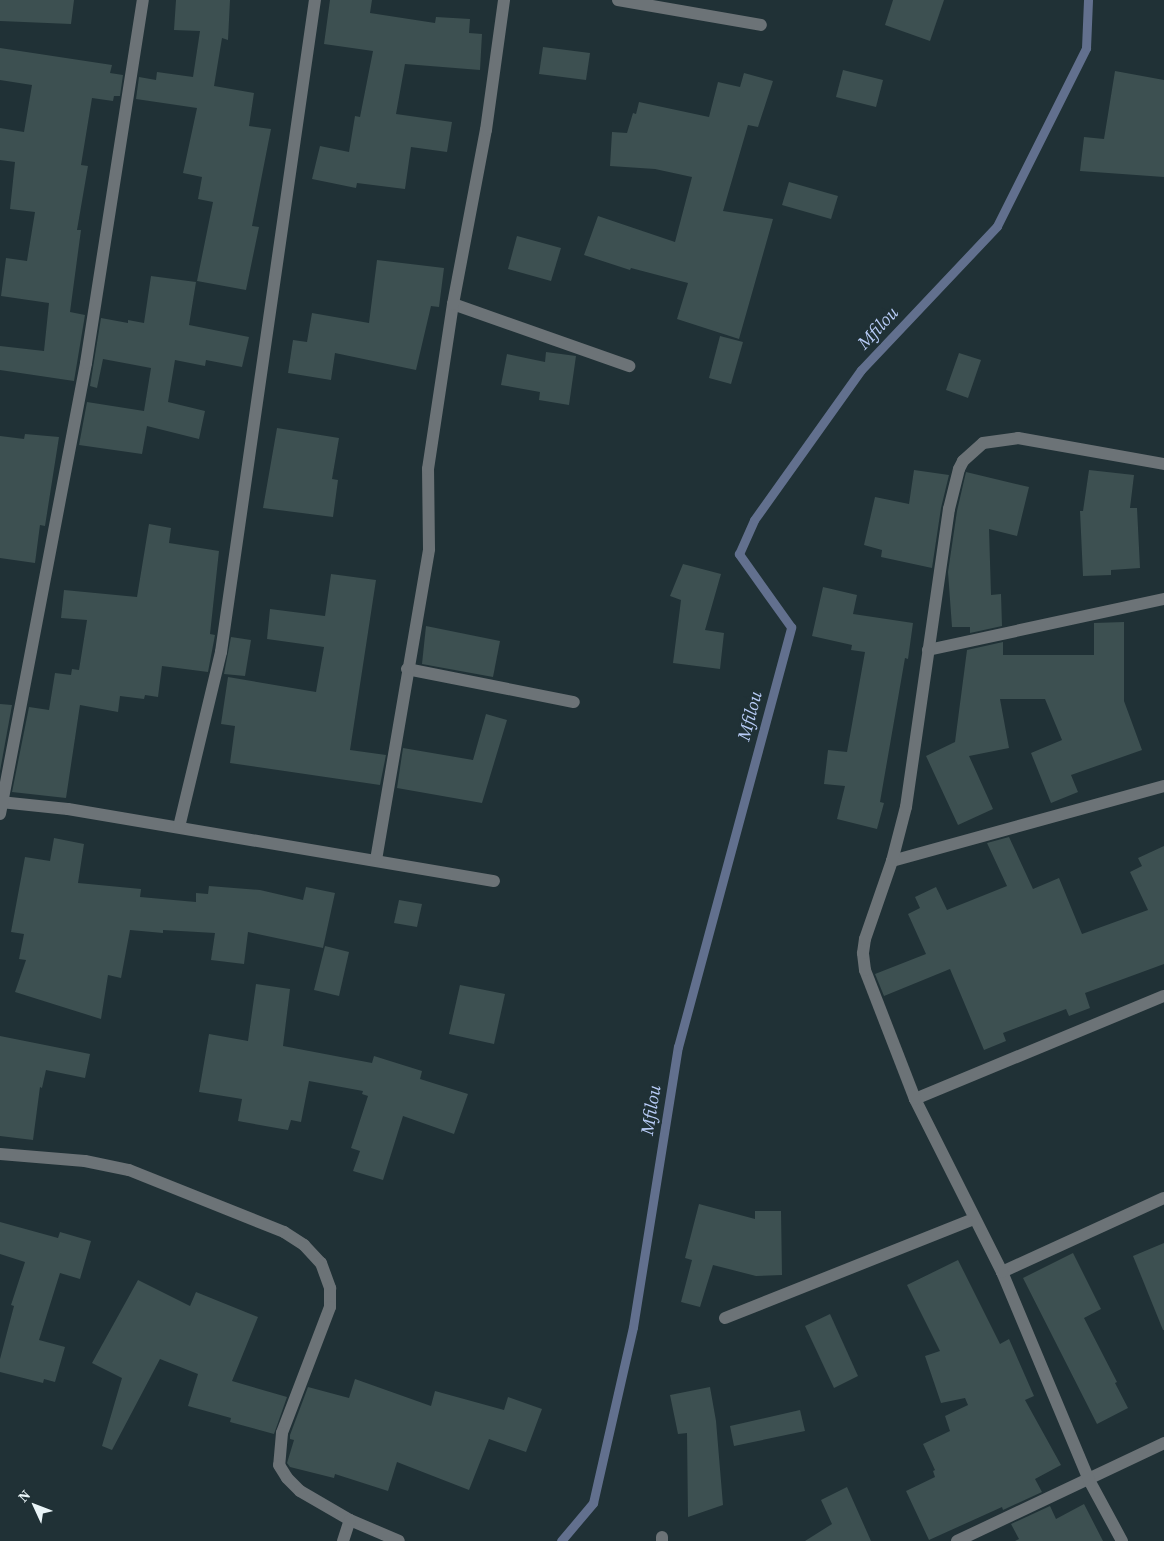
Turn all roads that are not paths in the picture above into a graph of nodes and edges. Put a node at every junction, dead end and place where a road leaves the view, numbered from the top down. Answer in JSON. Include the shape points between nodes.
{"nodes":[{"id":1,"x":143,"y":0,"type":"edge"},
{"id":2,"x":315,"y":0,"type":"edge"},
{"id":3,"x":504,"y":0,"type":"edge"},
{"id":4,"x":618,"y":0,"type":"edge"},
{"id":5,"x":761,"y":25,"type":"dead end"},
{"id":6,"x":453,"y":304,"type":"junction"},
{"id":7,"x":629,"y":366,"type":"dead end"},
{"id":8,"x":1164,"y":464,"type":"edge"},
{"id":9,"x":1164,"y":599,"type":"edge"},
{"id":10,"x":928,"y":650,"type":"junction"},
{"id":11,"x":407,"y":669,"type":"junction"},
{"id":12,"x":574,"y":702,"type":"dead end"},
{"id":13,"x":1164,"y":786,"type":"edge"},
{"id":14,"x":1,"y":806,"type":"edge"},
{"id":15,"x":179,"y":827,"type":"junction"},
{"id":16,"x":376,"y":860,"type":"junction"},
{"id":17,"x":892,"y":861,"type":"junction"},
{"id":18,"x":494,"y":881,"type":"dead end"},
{"id":19,"x":1164,"y":996,"type":"edge"},
{"id":20,"x":915,"y":1099,"type":"junction"},
{"id":21,"x":0,"y":1154,"type":"edge"},
{"id":22,"x":1164,"y":1198,"type":"edge"},
{"id":23,"x":974,"y":1218,"type":"junction"},
{"id":24,"x":1002,"y":1272,"type":"junction"},
{"id":25,"x":725,"y":1318,"type":"dead end"},
{"id":26,"x":1164,"y":1443,"type":"edge"},
{"id":27,"x":1089,"y":1480,"type":"junction"},
{"id":28,"x":350,"y":1520,"type":"junction"},
{"id":29,"x":343,"y":1541,"type":"edge"},
{"id":30,"x":399,"y":1541,"type":"edge"},
{"id":31,"x":957,"y":1541,"type":"edge"},
{"id":32,"x":1122,"y":1541,"type":"edge"}],
"edges":[{"from":1,"to":14,"type":"street","via":[[86,363]]},
{"from":2,"to":15,"type":"street","via":[[221,652]]},
{"from":3,"to":6,"type":"street","via":[[486,130]]},
{"from":4,"to":5,"type":"street"},
{"from":6,"to":7,"type":"street"},
{"from":6,"to":11,"type":"street","via":[[428,469],[429,548]]},
{"from":8,"to":10,"type":"street","via":[[1018,438],[983,443],[963,461],[959,470],[949,509]]},
{"from":9,"to":10,"type":"street"},
{"from":10,"to":17,"type":"street","via":[[906,807]]},
{"from":11,"to":12,"type":"street"},
{"from":11,"to":16,"type":"street"},
{"from":13,"to":17,"type":"street"},
{"from":14,"to":15,"type":"street","via":[[68,809]]},
{"from":15,"to":16,"type":"street"},
{"from":16,"to":18,"type":"street"},
{"from":17,"to":20,"type":"street","via":[[863,953],[865,970]]},
{"from":19,"to":20,"type":"street"},
{"from":20,"to":23,"type":"street"},
{"from":21,"to":28,"type":"street","via":[[85,1161],[129,1170],[284,1232],[304,1245],[321,1263],[330,1288],[330,1307],[282,1433],[279,1465],[300,1490]]},
{"from":22,"to":24,"type":"street"},
{"from":23,"to":24,"type":"street"},
{"from":23,"to":25,"type":"street"},
{"from":24,"to":27,"type":"street"},
{"from":26,"to":27,"type":"street"},
{"from":27,"to":31,"type":"street"},
{"from":27,"to":32,"type":"street"},
{"from":28,"to":29,"type":"street"},
{"from":28,"to":30,"type":"street"}]}
